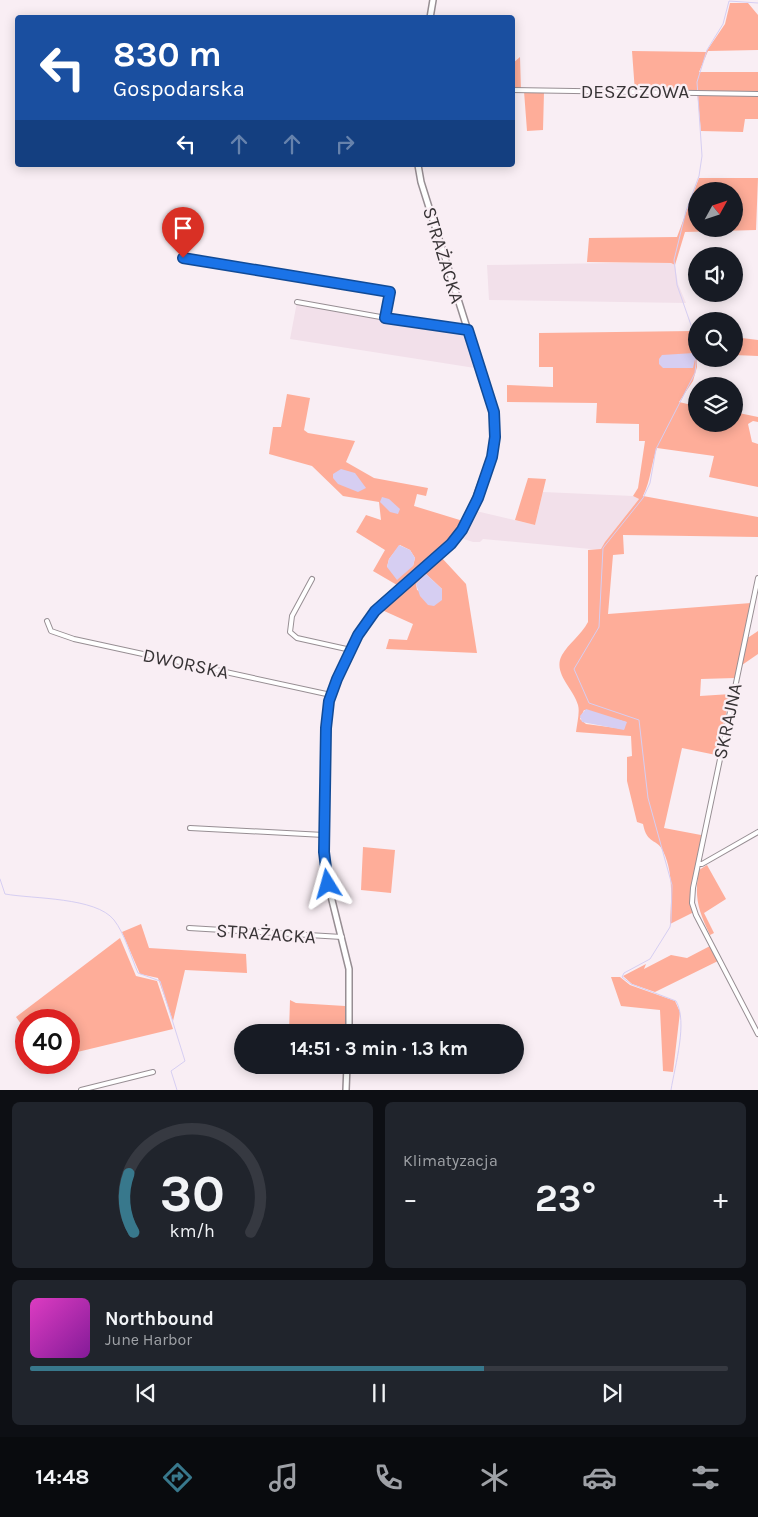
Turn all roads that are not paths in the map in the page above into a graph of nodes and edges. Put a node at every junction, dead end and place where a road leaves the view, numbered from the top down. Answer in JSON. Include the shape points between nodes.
{"nodes":[{"id":1,"x":433,"y":0,"type":"edge"},
{"id":2,"x":430,"y":15,"type":"edge"},
{"id":3,"x":515,"y":90,"type":"edge"},
{"id":4,"x":758,"y":94,"type":"edge"},
{"id":5,"x":418,"y":167,"type":"edge"},
{"id":6,"x":183,"y":258,"type":"dead end"},
{"id":7,"x":297,"y":302,"type":"dead end"},
{"id":8,"x":385,"y":318,"type":"junction"},
{"id":9,"x":468,"y":330,"type":"junction"},
{"id":10,"x":312,"y":578,"type":"dead end"},
{"id":11,"x":758,"y":578,"type":"edge"},
{"id":12,"x":47,"y":621,"type":"dead end"},
{"id":13,"x":351,"y":650,"type":"junction"},
{"id":14,"x":331,"y":695,"type":"junction"},
{"id":15,"x":190,"y":828,"type":"dead end"},
{"id":16,"x":758,"y":832,"type":"edge"},
{"id":17,"x":324,"y":835,"type":"junction"},
{"id":18,"x":698,"y":864,"type":"junction"},
{"id":19,"x":189,"y":928,"type":"dead end"},
{"id":20,"x":342,"y":937,"type":"junction"},
{"id":21,"x":349,"y":1024,"type":"edge"},
{"id":22,"x":758,"y":1034,"type":"edge"},
{"id":23,"x":153,"y":1072,"type":"dead end"},
{"id":24,"x":347,"y":1074,"type":"edge"},
{"id":25,"x":81,"y":1090,"type":"edge"},
{"id":26,"x":346,"y":1090,"type":"edge"}],
"edges":[{"from":1,"to":2,"type":"street"},
{"from":3,"to":4,"type":"street","name":"DESZCZOWA"},
{"from":5,"to":9,"type":"street","name":"STRAŻACKA"},
{"from":6,"to":8,"type":"street","via":[[390,292]]},
{"from":7,"to":8,"type":"street"},
{"from":8,"to":9,"type":"street"},
{"from":9,"to":13,"type":"street","name":"STRAŻACKA","via":[[494,418],[495,442],[488,469],[459,534],[377,608]]},
{"from":10,"to":13,"type":"street","via":[[292,616],[290,632],[302,640]]},
{"from":11,"to":18,"type":"street","name":"SKRAJNA"},
{"from":12,"to":14,"type":"street","name":"DWORSKA","via":[[52,631],[74,638]]},
{"from":13,"to":14,"type":"street","name":"STRAŻACKA"},
{"from":14,"to":17,"type":"street","name":"STRAŻACKA","via":[[326,722]]},
{"from":15,"to":17,"type":"street"},
{"from":16,"to":18,"type":"street"},
{"from":17,"to":20,"type":"street","name":"STRAŻACKA","via":[[326,877]]},
{"from":18,"to":22,"type":"street","name":"SKRAJNA","via":[[692,903],[696,915]]},
{"from":19,"to":20,"type":"street","name":"STRAŻACKA"},
{"from":20,"to":21,"type":"street","name":"STRAŻACKA","via":[[350,979]]},
{"from":23,"to":25,"type":"street"},
{"from":24,"to":26,"type":"street"}]}
